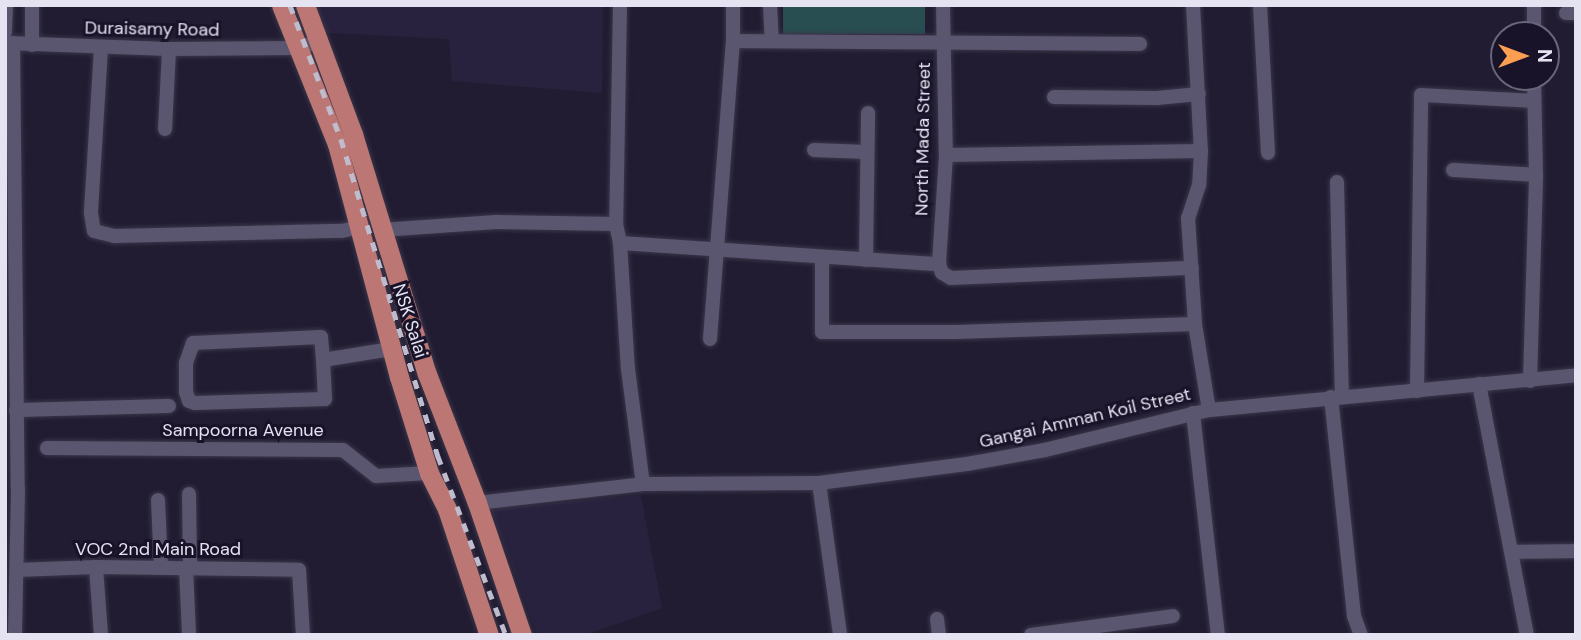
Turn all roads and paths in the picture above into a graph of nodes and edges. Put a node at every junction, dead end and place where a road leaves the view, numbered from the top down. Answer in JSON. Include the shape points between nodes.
{"nodes":[{"id":1,"x":6,"y":5,"type":"edge"},
{"id":2,"x":32,"y":5,"type":"edge"},
{"id":3,"x":281,"y":5,"type":"edge"},
{"id":4,"x":304,"y":5,"type":"edge"},
{"id":5,"x":620,"y":5,"type":"edge"},
{"id":6,"x":733,"y":5,"type":"edge"},
{"id":7,"x":770,"y":5,"type":"edge"},
{"id":8,"x":943,"y":5,"type":"edge"},
{"id":9,"x":1193,"y":5,"type":"edge"},
{"id":10,"x":1260,"y":5,"type":"edge"},
{"id":11,"x":8,"y":39,"type":"edge"},
{"id":12,"x":320,"y":41,"type":"junction"},
{"id":13,"x":733,"y":41,"type":"junction"},
{"id":14,"x":772,"y":41,"type":"junction"},
{"id":15,"x":943,"y":43,"type":"junction"},
{"id":16,"x":1140,"y":44,"type":"dead end"},
{"id":17,"x":32,"y":45,"type":"junction"},
{"id":18,"x":101,"y":48,"type":"junction"},
{"id":19,"x":298,"y":48,"type":"junction"},
{"id":20,"x":169,"y":49,"type":"junction"},
{"id":21,"x":1534,"y":91,"type":"edge"},
{"id":22,"x":1199,"y":94,"type":"junction"},
{"id":23,"x":1054,"y":97,"type":"dead end"},
{"id":24,"x":1534,"y":101,"type":"junction"},
{"id":25,"x":867,"y":113,"type":"dead end"},
{"id":26,"x":165,"y":129,"type":"dead end"},
{"id":27,"x":814,"y":150,"type":"dead end"},
{"id":28,"x":1201,"y":151,"type":"junction"},
{"id":29,"x":866,"y":152,"type":"junction"},
{"id":30,"x":1268,"y":153,"type":"dead end"},
{"id":31,"x":946,"y":155,"type":"junction"},
{"id":32,"x":1453,"y":170,"type":"dead end"},
{"id":33,"x":1536,"y":175,"type":"junction"},
{"id":34,"x":1337,"y":182,"type":"dead end"},
{"id":35,"x":616,"y":224,"type":"junction"},
{"id":36,"x":359,"y":227,"type":"junction"},
{"id":37,"x":381,"y":230,"type":"junction"},
{"id":38,"x":620,"y":243,"type":"junction"},
{"id":39,"x":714,"y":248,"type":"junction"},
{"id":40,"x":822,"y":259,"type":"junction"},
{"id":41,"x":866,"y":260,"type":"junction"},
{"id":42,"x":1192,"y":268,"type":"junction"},
{"id":43,"x":940,"y":269,"type":"junction"},
{"id":44,"x":1195,"y":324,"type":"junction"},
{"id":45,"x":710,"y":339,"type":"dead end"},
{"id":46,"x":391,"y":349,"type":"junction"},
{"id":47,"x":323,"y":360,"type":"junction"},
{"id":48,"x":1576,"y":375,"type":"edge"},
{"id":49,"x":1530,"y":381,"type":"junction"},
{"id":50,"x":1479,"y":384,"type":"junction"},
{"id":51,"x":1417,"y":391,"type":"junction"},
{"id":52,"x":1337,"y":396,"type":"junction"},
{"id":53,"x":169,"y":406,"type":"dead end"},
{"id":54,"x":16,"y":410,"type":"junction"},
{"id":55,"x":1209,"y":410,"type":"junction"},
{"id":56,"x":1193,"y":413,"type":"junction"},
{"id":57,"x":450,"y":433,"type":"junction"},
{"id":58,"x":419,"y":441,"type":"junction"},
{"id":59,"x":47,"y":449,"type":"dead end"},
{"id":60,"x":429,"y":473,"type":"junction"},
{"id":61,"x":819,"y":483,"type":"junction"},
{"id":62,"x":643,"y":484,"type":"junction"},
{"id":63,"x":12,"y":489,"type":"edge"},
{"id":64,"x":189,"y":495,"type":"dead end"},
{"id":65,"x":158,"y":499,"type":"dead end"},
{"id":66,"x":477,"y":503,"type":"junction"},
{"id":67,"x":1576,"y":551,"type":"edge"},
{"id":68,"x":1512,"y":552,"type":"junction"},
{"id":69,"x":96,"y":567,"type":"junction"},
{"id":70,"x":161,"y":568,"type":"junction"},
{"id":71,"x":188,"y":568,"type":"junction"},
{"id":72,"x":17,"y":569,"type":"junction"},
{"id":73,"x":1173,"y":616,"type":"dead end"},
{"id":74,"x":937,"y":619,"type":"dead end"},
{"id":75,"x":1067,"y":633,"type":"edge"},
{"id":76,"x":15,"y":635,"type":"edge"},
{"id":77,"x":101,"y":635,"type":"edge"},
{"id":78,"x":190,"y":635,"type":"edge"},
{"id":79,"x":303,"y":635,"type":"edge"},
{"id":80,"x":489,"y":635,"type":"edge"},
{"id":81,"x":522,"y":635,"type":"edge"},
{"id":82,"x":840,"y":635,"type":"edge"},
{"id":83,"x":939,"y":635,"type":"edge"},
{"id":84,"x":1031,"y":635,"type":"edge"},
{"id":85,"x":1218,"y":635,"type":"edge"},
{"id":86,"x":1361,"y":635,"type":"edge"},
{"id":87,"x":1527,"y":635,"type":"edge"}],
"edges":[{"from":1,"to":11,"type":"street"},
{"from":2,"to":17,"type":"street"},
{"from":3,"to":19,"type":"main road"},
{"from":4,"to":12,"type":"main road","name":"NSK Salai"},
{"from":5,"to":35,"type":"street"},
{"from":6,"to":13,"type":"street"},
{"from":7,"to":14,"type":"street"},
{"from":8,"to":15,"type":"street","name":"North Mada Street"},
{"from":9,"to":22,"type":"street"},
{"from":10,"to":30,"type":"street"},
{"from":11,"to":17,"type":"street","name":"Duraisamy Road"},
{"from":11,"to":54,"type":"street"},
{"from":12,"to":19,"type":"street","name":"Duraisamy Road"},
{"from":12,"to":37,"type":"main road","name":"NSK Salai"},
{"from":13,"to":14,"type":"street"},
{"from":13,"to":39,"type":"street"},
{"from":14,"to":15,"type":"street"},
{"from":15,"to":16,"type":"street"},
{"from":15,"to":31,"type":"street","name":"North Mada Street"},
{"from":17,"to":18,"type":"street","name":"Duraisamy Road"},
{"from":18,"to":20,"type":"street","name":"Duraisamy Road"},
{"from":18,"to":36,"type":"street","via":[[91,213],[94,231],[114,236]]},
{"from":19,"to":20,"type":"street","name":"Duraisamy Road"},
{"from":19,"to":36,"type":"main road","via":[[337,144]]},
{"from":20,"to":26,"type":"street"},
{"from":21,"to":24,"type":"street"},
{"from":22,"to":23,"type":"street"},
{"from":22,"to":28,"type":"street"},
{"from":24,"to":33,"type":"street"},
{"from":24,"to":51,"type":"street","via":[[1421,95]]},
{"from":25,"to":29,"type":"street"},
{"from":27,"to":29,"type":"street"},
{"from":28,"to":31,"type":"street"},
{"from":28,"to":42,"type":"street","via":[[1199,185],[1188,218]]},
{"from":29,"to":41,"type":"street"},
{"from":31,"to":43,"type":"street","name":"North Mada Street"},
{"from":32,"to":33,"type":"street"},
{"from":33,"to":49,"type":"street"},
{"from":34,"to":52,"type":"street"},
{"from":35,"to":37,"type":"street","via":[[496,222]]},
{"from":35,"to":38,"type":"street"},
{"from":36,"to":46,"type":"main road"},
{"from":37,"to":57,"type":"main road","name":"NSK Salai"},
{"from":38,"to":39,"type":"street"},
{"from":38,"to":62,"type":"street","via":[[628,369]]},
{"from":39,"to":40,"type":"street"},
{"from":39,"to":45,"type":"street"},
{"from":40,"to":41,"type":"street"},
{"from":40,"to":44,"type":"street","via":[[822,332]]},
{"from":41,"to":43,"type":"street"},
{"from":42,"to":43,"type":"street","via":[[951,278]]},
{"from":42,"to":44,"type":"street"},
{"from":44,"to":55,"type":"street"},
{"from":46,"to":47,"type":"street"},
{"from":46,"to":58,"type":"main road"},
{"from":47,"to":47,"type":"street","via":[[321,337],[193,344],[186,363],[186,392],[195,403],[325,399]]},
{"from":48,"to":49,"type":"street","name":"Gangai Amman Koil Street"},
{"from":49,"to":50,"type":"street","name":"Gangai Amman Koil Street"},
{"from":50,"to":51,"type":"street","name":"Gangai Amman Koil Street"},
{"from":50,"to":68,"type":"street"},
{"from":51,"to":52,"type":"street","name":"Gangai Amman Koil Street"},
{"from":52,"to":55,"type":"street","name":"Gangai Amman Koil Street"},
{"from":52,"to":86,"type":"street","via":[[1354,616]]},
{"from":53,"to":54,"type":"street"},
{"from":54,"to":63,"type":"street"},
{"from":55,"to":56,"type":"street","name":"Gangai Amman Koil Street"},
{"from":56,"to":61,"type":"street","name":"Gangai Amman Koil Street","via":[[1045,450]]},
{"from":56,"to":85,"type":"street"},
{"from":57,"to":58,"type":"main road"},
{"from":57,"to":66,"type":"main road","name":"NSK Salai"},
{"from":58,"to":60,"type":"main road"},
{"from":59,"to":60,"type":"street","name":"Sampoorna Avenue","via":[[343,450],[376,475]]},
{"from":60,"to":80,"type":"main road","via":[[447,509]]},
{"from":61,"to":62,"type":"street","name":"Gangai Amman Koil Street"},
{"from":61,"to":82,"type":"street"},
{"from":62,"to":66,"type":"street","name":"Gangai Amman Koil Street"},
{"from":63,"to":72,"type":"street"},
{"from":64,"to":71,"type":"street"},
{"from":65,"to":70,"type":"street"},
{"from":66,"to":81,"type":"main road","name":"NSK Salai"},
{"from":67,"to":68,"type":"street"},
{"from":68,"to":87,"type":"street"},
{"from":69,"to":70,"type":"street","name":"VOC 2nd Main Road"},
{"from":69,"to":72,"type":"street","name":"VOC 2nd Main Road"},
{"from":69,"to":77,"type":"street"},
{"from":70,"to":71,"type":"street","name":"VOC 2nd Main Road"},
{"from":71,"to":78,"type":"street"},
{"from":71,"to":79,"type":"street","name":"VOC 2nd Main Road","via":[[299,570]]},
{"from":72,"to":76,"type":"street"},
{"from":73,"to":75,"type":"street"},
{"from":74,"to":83,"type":"street"},
{"from":75,"to":84,"type":"street"}]}
